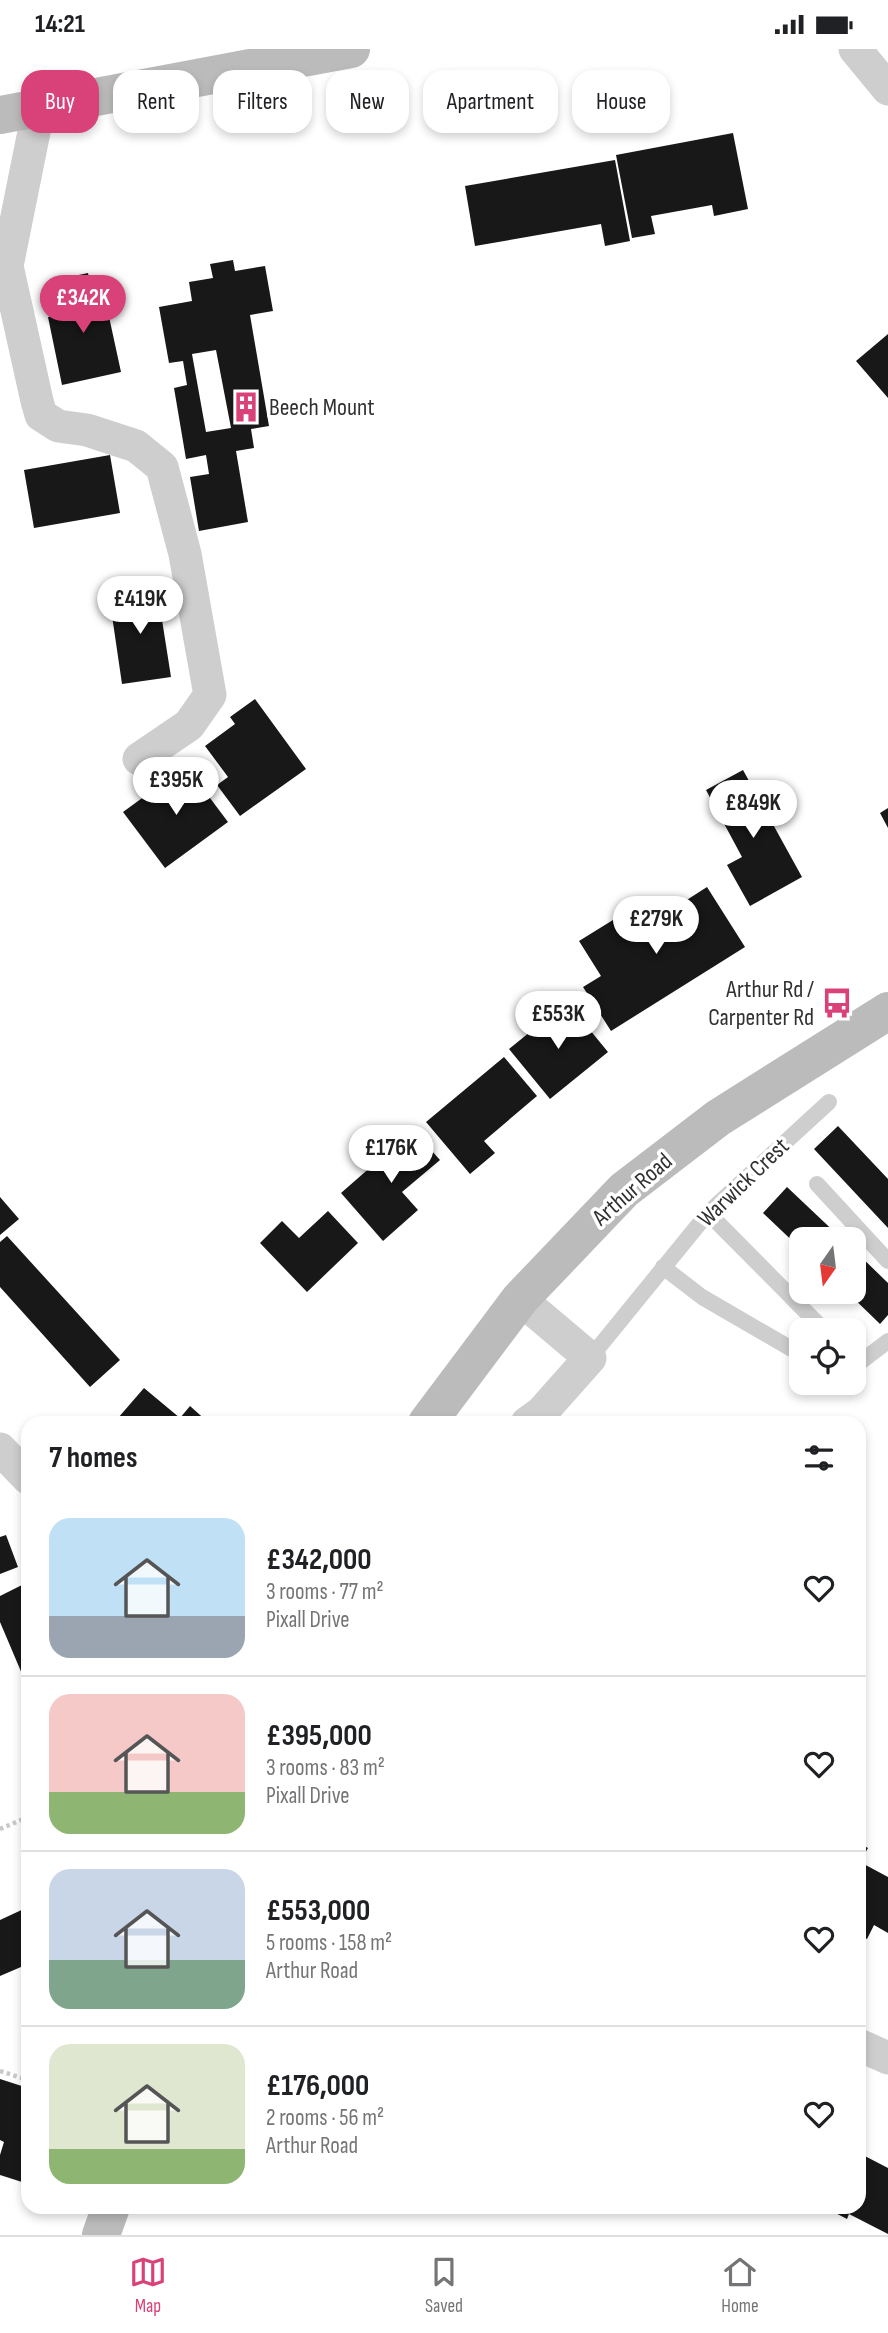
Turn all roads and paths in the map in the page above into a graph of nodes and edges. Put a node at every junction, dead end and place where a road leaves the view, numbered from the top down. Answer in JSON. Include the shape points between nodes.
{"nodes":[{"id":1,"x":351,"y":49,"type":"edge"},
{"id":2,"x":855,"y":49,"type":"edge"},
{"id":3,"x":888,"y":89,"type":"edge"},
{"id":4,"x":99,"y":96,"type":"edge"},
{"id":5,"x":21,"y":111,"type":"edge"},
{"id":6,"x":0,"y":115,"type":"edge"},
{"id":7,"x":34,"y":133,"type":"edge"},
{"id":8,"x":139,"y":759,"type":"dead end"},
{"id":9,"x":888,"y":1011,"type":"edge"},
{"id":10,"x":829,"y":1102,"type":"dead end"},
{"id":11,"x":817,"y":1184,"type":"dead end"},
{"id":12,"x":708,"y":1213,"type":"junction"},
{"id":13,"x":888,"y":1261,"type":"edge"},
{"id":14,"x":663,"y":1267,"type":"junction"},
{"id":15,"x":520,"y":1299,"type":"junction"},
{"id":16,"x":812,"y":1318,"type":"edge"},
{"id":17,"x":888,"y":1341,"type":"edge"},
{"id":18,"x":789,"y":1347,"type":"edge"},
{"id":19,"x":590,"y":1358,"type":"junction"},
{"id":20,"x":866,"y":1358,"type":"edge"},
{"id":21,"x":433,"y":1416,"type":"edge"},
{"id":22,"x":539,"y":1416,"type":"edge"},
{"id":23,"x":0,"y":1449,"type":"edge"},
{"id":24,"x":21,"y":1471,"type":"edge"},
{"id":25,"x":21,"y":1821,"type":"edge"},
{"id":26,"x":0,"y":1829,"type":"edge"},
{"id":27,"x":866,"y":2048,"type":"edge"},
{"id":28,"x":888,"y":2058,"type":"edge"},
{"id":29,"x":0,"y":2071,"type":"edge"},
{"id":30,"x":21,"y":2078,"type":"edge"},
{"id":31,"x":108,"y":2214,"type":"edge"},
{"id":32,"x":101,"y":2235,"type":"edge"}],
"edges":[{"from":1,"to":4,"type":"street"},
{"from":2,"to":3,"type":"street"},
{"from":5,"to":6,"type":"street"},
{"from":7,"to":8,"type":"street","via":[[7,266],[41,415],[58,426],[88,430],[136,446],[162,467],[185,554],[210,695],[189,725]]},
{"from":9,"to":15,"type":"street","name":"Arthur Road","via":[[718,1118],[624,1190]]},
{"from":10,"to":12,"type":"lane","name":"Warwick Crest"},
{"from":11,"to":13,"type":"lane"},
{"from":12,"to":14,"type":"lane","name":"Warwick Crest"},
{"from":12,"to":16,"type":"lane"},
{"from":14,"to":18,"type":"lane","via":[[702,1297]]},
{"from":14,"to":19,"type":"lane","name":"Warwick Crest"},
{"from":15,"to":19,"type":"street"},
{"from":15,"to":21,"type":"street","name":"Arthur Road"},
{"from":17,"to":20,"type":"lane"},
{"from":19,"to":22,"type":"street","name":"Warwick Crest"},
{"from":23,"to":24,"type":"street"},
{"from":25,"to":26,"type":"path"},
{"from":27,"to":28,"type":"street"},
{"from":29,"to":30,"type":"path"},
{"from":31,"to":32,"type":"street"}]}
